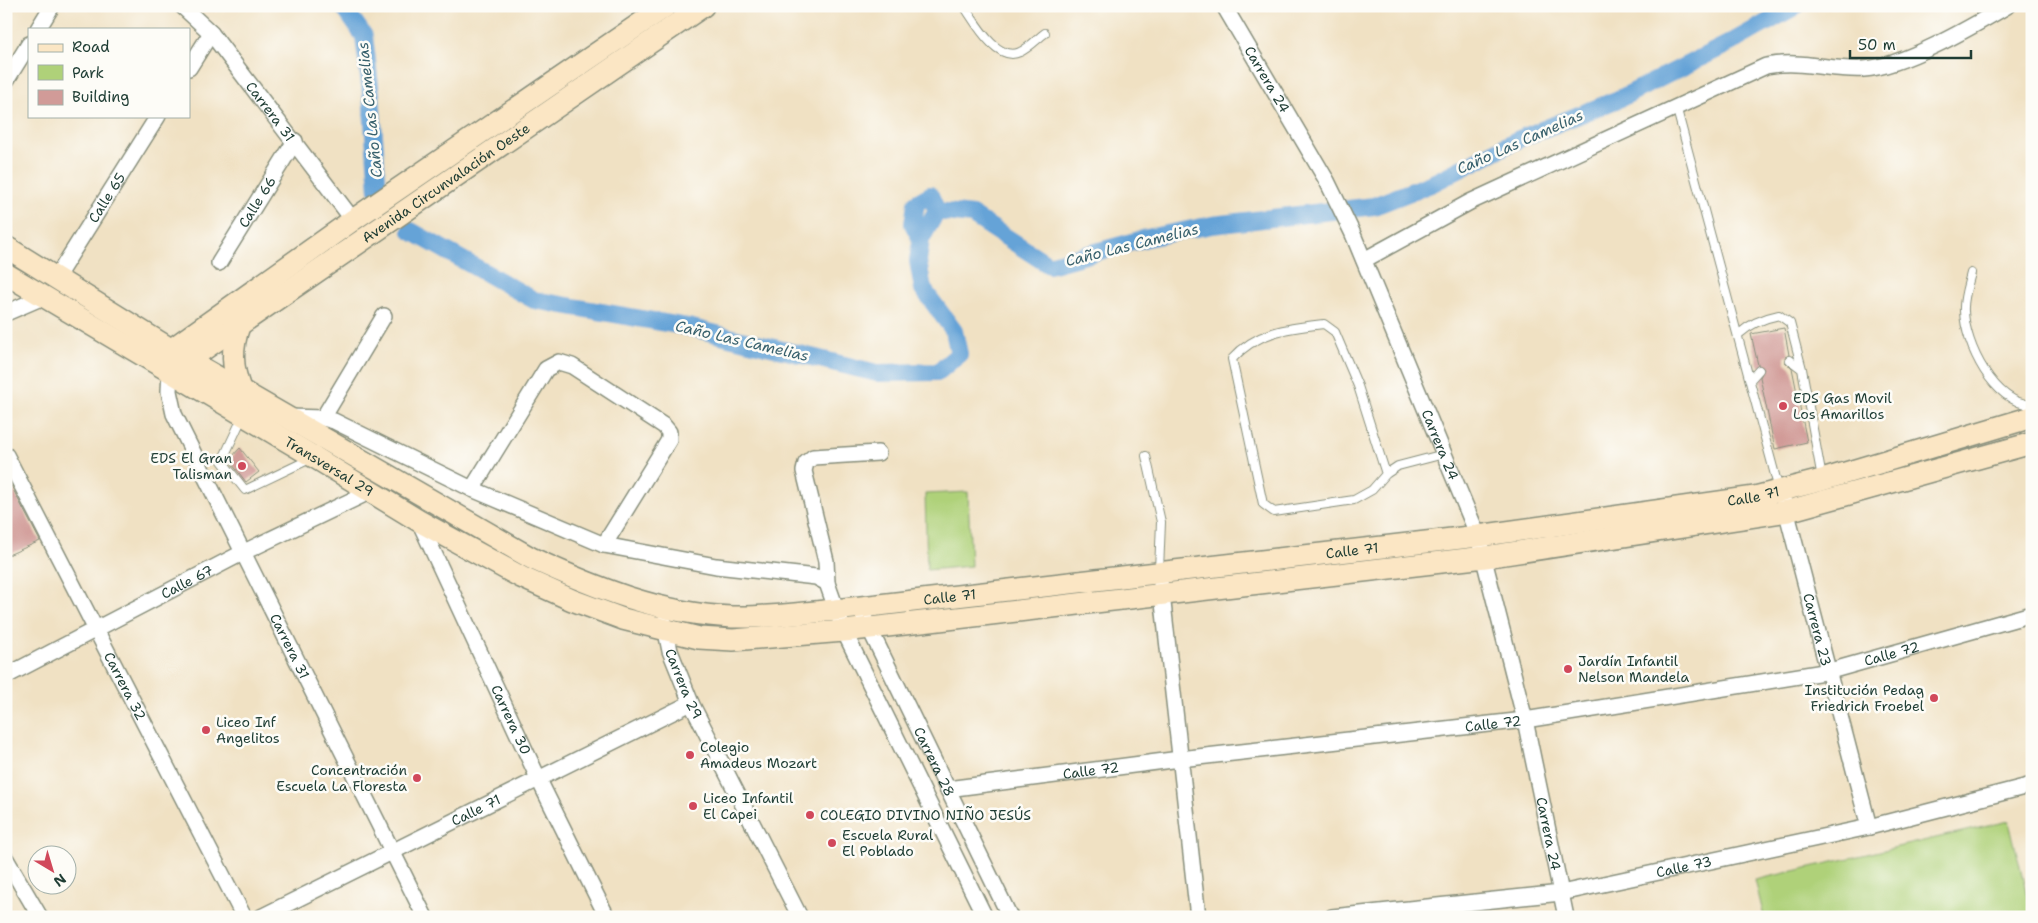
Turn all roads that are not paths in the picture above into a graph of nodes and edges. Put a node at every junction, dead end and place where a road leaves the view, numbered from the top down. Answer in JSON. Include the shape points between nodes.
{"nodes":[{"id":1,"x":52,"y":6,"type":"edge"},
{"id":2,"x":182,"y":6,"type":"edge"},
{"id":3,"x":666,"y":6,"type":"edge"},
{"id":4,"x":703,"y":6,"type":"edge"},
{"id":5,"x":964,"y":6,"type":"edge"},
{"id":6,"x":1224,"y":6,"type":"edge"},
{"id":7,"x":2007,"y":6,"type":"edge"},
{"id":8,"x":39,"y":28,"type":"edge"},
{"id":9,"x":211,"y":33,"type":"junction"},
{"id":10,"x":1045,"y":33,"type":"dead end"},
{"id":11,"x":28,"y":46,"type":"edge"},
{"id":12,"x":190,"y":66,"type":"edge"},
{"id":13,"x":6,"y":81,"type":"edge"},
{"id":14,"x":1676,"y":106,"type":"junction"},
{"id":15,"x":157,"y":118,"type":"edge"},
{"id":16,"x":295,"y":141,"type":"junction"},
{"id":17,"x":353,"y":220,"type":"junction"},
{"id":18,"x":6,"y":247,"type":"edge"},
{"id":19,"x":1364,"y":260,"type":"junction"},
{"id":20,"x":219,"y":263,"type":"dead end"},
{"id":21,"x":6,"y":274,"type":"edge"},
{"id":22,"x":1971,"y":274,"type":"dead end"},
{"id":23,"x":56,"y":278,"type":"junction"},
{"id":24,"x":43,"y":297,"type":"junction"},
{"id":25,"x":6,"y":313,"type":"edge"},
{"id":26,"x":384,"y":316,"type":"dead end"},
{"id":27,"x":239,"y":326,"type":"junction"},
{"id":28,"x":1739,"y":334,"type":"junction"},
{"id":29,"x":179,"y":355,"type":"junction"},
{"id":30,"x":1790,"y":360,"type":"dead end"},
{"id":31,"x":162,"y":367,"type":"junction"},
{"id":32,"x":1802,"y":369,"type":"junction"},
{"id":33,"x":1758,"y":370,"type":"dead end"},
{"id":34,"x":1750,"y":380,"type":"junction"},
{"id":35,"x":247,"y":403,"type":"junction"},
{"id":36,"x":2032,"y":405,"type":"edge"},
{"id":37,"x":288,"y":417,"type":"junction"},
{"id":38,"x":2032,"y":417,"type":"edge"},
{"id":39,"x":323,"y":418,"type":"junction"},
{"id":40,"x":2032,"y":443,"type":"edge"},
{"id":41,"x":878,"y":453,"type":"dead end"},
{"id":42,"x":1444,"y":454,"type":"junction"},
{"id":43,"x":6,"y":455,"type":"edge"},
{"id":44,"x":314,"y":456,"type":"junction"},
{"id":45,"x":1146,"y":456,"type":"dead end"},
{"id":46,"x":1386,"y":474,"type":"junction"},
{"id":47,"x":1822,"y":480,"type":"junction"},
{"id":48,"x":472,"y":489,"type":"junction"},
{"id":49,"x":1779,"y":491,"type":"junction"},
{"id":50,"x":369,"y":492,"type":"junction"},
{"id":51,"x":1788,"y":511,"type":"junction"},
{"id":52,"x":419,"y":521,"type":"junction"},
{"id":53,"x":1478,"y":536,"type":"junction"},
{"id":54,"x":604,"y":545,"type":"junction"},
{"id":55,"x":244,"y":552,"type":"junction"},
{"id":56,"x":1484,"y":557,"type":"junction"},
{"id":57,"x":1159,"y":572,"type":"junction"},
{"id":58,"x":827,"y":584,"type":"junction"},
{"id":59,"x":1162,"y":594,"type":"junction"},
{"id":60,"x":859,"y":607,"type":"junction"},
{"id":61,"x":662,"y":608,"type":"junction"},
{"id":62,"x":835,"y":610,"type":"junction"},
{"id":63,"x":2032,"y":614,"type":"edge"},
{"id":64,"x":869,"y":627,"type":"junction"},
{"id":65,"x":94,"y":629,"type":"junction"},
{"id":66,"x":665,"y":631,"type":"junction"},
{"id":67,"x":844,"y":631,"type":"junction"},
{"id":68,"x":1830,"y":670,"type":"junction"},
{"id":69,"x":6,"y":676,"type":"edge"},
{"id":70,"x":691,"y":703,"type":"junction"},
{"id":71,"x":1525,"y":720,"type":"junction"},
{"id":72,"x":1180,"y":759,"type":"junction"},
{"id":73,"x":538,"y":780,"type":"junction"},
{"id":74,"x":2032,"y":785,"type":"edge"},
{"id":75,"x":948,"y":789,"type":"junction"},
{"id":76,"x":1869,"y":827,"type":"junction"},
{"id":77,"x":393,"y":852,"type":"junction"},
{"id":78,"x":6,"y":859,"type":"edge"},
{"id":79,"x":1561,"y":893,"type":"junction"},
{"id":80,"x":40,"y":917,"type":"edge"},
{"id":81,"x":244,"y":917,"type":"edge"},
{"id":82,"x":261,"y":917,"type":"edge"},
{"id":83,"x":425,"y":917,"type":"edge"},
{"id":84,"x":607,"y":917,"type":"edge"},
{"id":85,"x":800,"y":917,"type":"edge"},
{"id":86,"x":985,"y":917,"type":"edge"},
{"id":87,"x":1010,"y":917,"type":"edge"},
{"id":88,"x":1198,"y":917,"type":"edge"},
{"id":89,"x":1332,"y":917,"type":"edge"},
{"id":90,"x":1566,"y":917,"type":"edge"}],
"edges":[{"from":1,"to":8,"type":"street"},
{"from":2,"to":9,"type":"street","name":"Carrera 31"},
{"from":3,"to":17,"type":"main road","name":"Avenida Circunvalación Oeste"},
{"from":4,"to":27,"type":"main road","name":"Avenida Circunvalación Oeste"},
{"from":5,"to":10,"type":"lane","via":[[993,46],[1005,54],[1019,53]]},
{"from":6,"to":19,"type":"street","name":"Carrera 24","via":[[1327,181]]},
{"from":7,"to":14,"type":"street","via":[[1900,60],[1865,69],[1786,62],[1766,66]]},
{"from":9,"to":12,"type":"street"},
{"from":9,"to":16,"type":"street","name":"Carrera 31"},
{"from":11,"to":13,"type":"street"},
{"from":14,"to":19,"type":"street","via":[[1470,202]]},
{"from":14,"to":28,"type":"lane"},
{"from":15,"to":23,"type":"street","name":"Calle 65"},
{"from":16,"to":17,"type":"street","name":"Carrera 31"},
{"from":16,"to":20,"type":"street","name":"Calle 66"},
{"from":17,"to":29,"type":"main road","name":"Avenida Circunvalación Oeste"},
{"from":18,"to":23,"type":"main road","name":"Transversal 29"},
{"from":19,"to":42,"type":"street","name":"Carrera 24"},
{"from":21,"to":24,"type":"main road","name":"Transversal 29"},
{"from":22,"to":36,"type":"lane","via":[[1963,310],[1976,358],[2006,395],[2016,402]]},
{"from":23,"to":29,"type":"main road","name":"Transversal 29"},
{"from":24,"to":25,"type":"street"},
{"from":24,"to":31,"type":"main road","name":"Transversal 29"},
{"from":26,"to":39,"type":"street"},
{"from":27,"to":29,"type":"main road","name":"Avenida Circunvalación Oeste"},
{"from":27,"to":35,"type":"main road","via":[[233,357]]},
{"from":28,"to":32,"type":"lane","via":[[1764,319],[1779,315],[1785,318],[1790,323]]},
{"from":28,"to":34,"type":"lane"},
{"from":29,"to":31,"type":"main road"},
{"from":29,"to":35,"type":"main road","name":"Transversal 29"},
{"from":30,"to":32,"type":"lane"},
{"from":31,"to":35,"type":"main road","name":"Transversal 29"},
{"from":31,"to":55,"type":"street","name":"Carrera 31","via":[[174,414]]},
{"from":32,"to":47,"type":"lane"},
{"from":33,"to":34,"type":"lane"},
{"from":34,"to":49,"type":"lane"},
{"from":35,"to":37,"type":"main road","name":"Transversal 29"},
{"from":35,"to":44,"type":"main road","name":"Transversal 29"},
{"from":35,"to":44,"type":"lane","via":[[222,461],[245,490]]},
{"from":37,"to":39,"type":"street"},
{"from":37,"to":61,"type":"main road","name":"Transversal 29","via":[[531,558],[580,581]]},
{"from":38,"to":47,"type":"main road","name":"Calle 71"},
{"from":39,"to":48,"type":"street"},
{"from":40,"to":51,"type":"main road","name":"Calle 71"},
{"from":41,"to":58,"type":"street","name":"Carrera 28","via":[[813,458],[806,463],[804,471],[826,561]]},
{"from":42,"to":46,"type":"lane","via":[[1398,466]]},
{"from":42,"to":53,"type":"street","name":"Carrera 24"},
{"from":43,"to":65,"type":"street","name":"Carrera 32"},
{"from":44,"to":50,"type":"main road","name":"Transversal 29"},
{"from":45,"to":57,"type":"lane","via":[[1158,503]]},
{"from":46,"to":46,"type":"lane","via":[[1358,386],[1335,332],[1324,324],[1263,335],[1241,348],[1232,359],[1263,504],[1269,509],[1283,512],[1354,500],[1372,490]]},
{"from":47,"to":49,"type":"main road","name":"Calle 71"},
{"from":48,"to":54,"type":"street"},
{"from":48,"to":54,"type":"street","via":[[546,369],[559,362],[572,366],[669,432],[669,440],[657,461]]},
{"from":49,"to":51,"type":"street","name":"Carrera 23"},
{"from":49,"to":53,"type":"main road","name":"Calle 71"},
{"from":50,"to":52,"type":"main road","name":"Transversal 29"},
{"from":50,"to":55,"type":"street","name":"Calle 67"},
{"from":51,"to":56,"type":"main road","name":"Calle 71"},
{"from":51,"to":68,"type":"street","name":"Carrera 23"},
{"from":52,"to":66,"type":"main road","name":"Transversal 29","via":[[521,577],[572,600]]},
{"from":52,"to":73,"type":"street","name":"Carrera 30"},
{"from":53,"to":56,"type":"street","name":"Carrera 24"},
{"from":53,"to":57,"type":"main road","name":"Calle 71"},
{"from":54,"to":58,"type":"street","via":[[716,566],[816,577]]},
{"from":55,"to":65,"type":"street","name":"Calle 67"},
{"from":55,"to":77,"type":"street","name":"Carrera 31"},
{"from":56,"to":59,"type":"main road","name":"Calle 71"},
{"from":56,"to":71,"type":"street","name":"Carrera 24"},
{"from":57,"to":59,"type":"street"},
{"from":57,"to":60,"type":"main road","name":"Calle 71"},
{"from":58,"to":62,"type":"street","name":"Carrera 28"},
{"from":59,"to":64,"type":"main road","name":"Calle 71"},
{"from":59,"to":72,"type":"street"},
{"from":60,"to":62,"type":"main road","name":"Calle 71"},
{"from":60,"to":64,"type":"street","name":"Carrera 28"},
{"from":61,"to":62,"type":"main road","name":"Calle 71","via":[[733,617]]},
{"from":61,"to":66,"type":"street","name":"Carrera 29"},
{"from":62,"to":67,"type":"street","name":"Carrera 28"},
{"from":63,"to":68,"type":"street","name":"Calle 72"},
{"from":64,"to":67,"type":"main road","name":"Calle 71"},
{"from":64,"to":75,"type":"street","name":"Carrera 28"},
{"from":65,"to":69,"type":"street","name":"Calle 67"},
{"from":65,"to":81,"type":"street","name":"Carrera 32"},
{"from":66,"to":67,"type":"main road","name":"Calle 71","via":[[733,640]]},
{"from":66,"to":70,"type":"street","name":"Carrera 29"},
{"from":67,"to":86,"type":"street","name":"Carrera 28"},
{"from":68,"to":71,"type":"street","name":"Calle 72"},
{"from":68,"to":76,"type":"street","name":"Carrera 23"},
{"from":70,"to":73,"type":"street","name":"Calle 71"},
{"from":70,"to":85,"type":"street","name":"Carrera 29"},
{"from":71,"to":72,"type":"street","name":"Calle 72"},
{"from":71,"to":79,"type":"street","name":"Carrera 24"},
{"from":72,"to":75,"type":"street","name":"Calle 72"},
{"from":72,"to":88,"type":"street"},
{"from":73,"to":77,"type":"street","name":"Calle 71"},
{"from":73,"to":84,"type":"street","name":"Carrera 30"},
{"from":74,"to":76,"type":"street","name":"Calle 73"},
{"from":75,"to":87,"type":"street","name":"Carrera 28"},
{"from":76,"to":79,"type":"street","name":"Calle 73"},
{"from":77,"to":82,"type":"street","name":"Calle 71"},
{"from":77,"to":83,"type":"street","name":"Carrera 31"},
{"from":78,"to":80,"type":"street"},
{"from":79,"to":89,"type":"street","name":"Calle 73"},
{"from":79,"to":90,"type":"street","name":"Carrera 24"}]}
